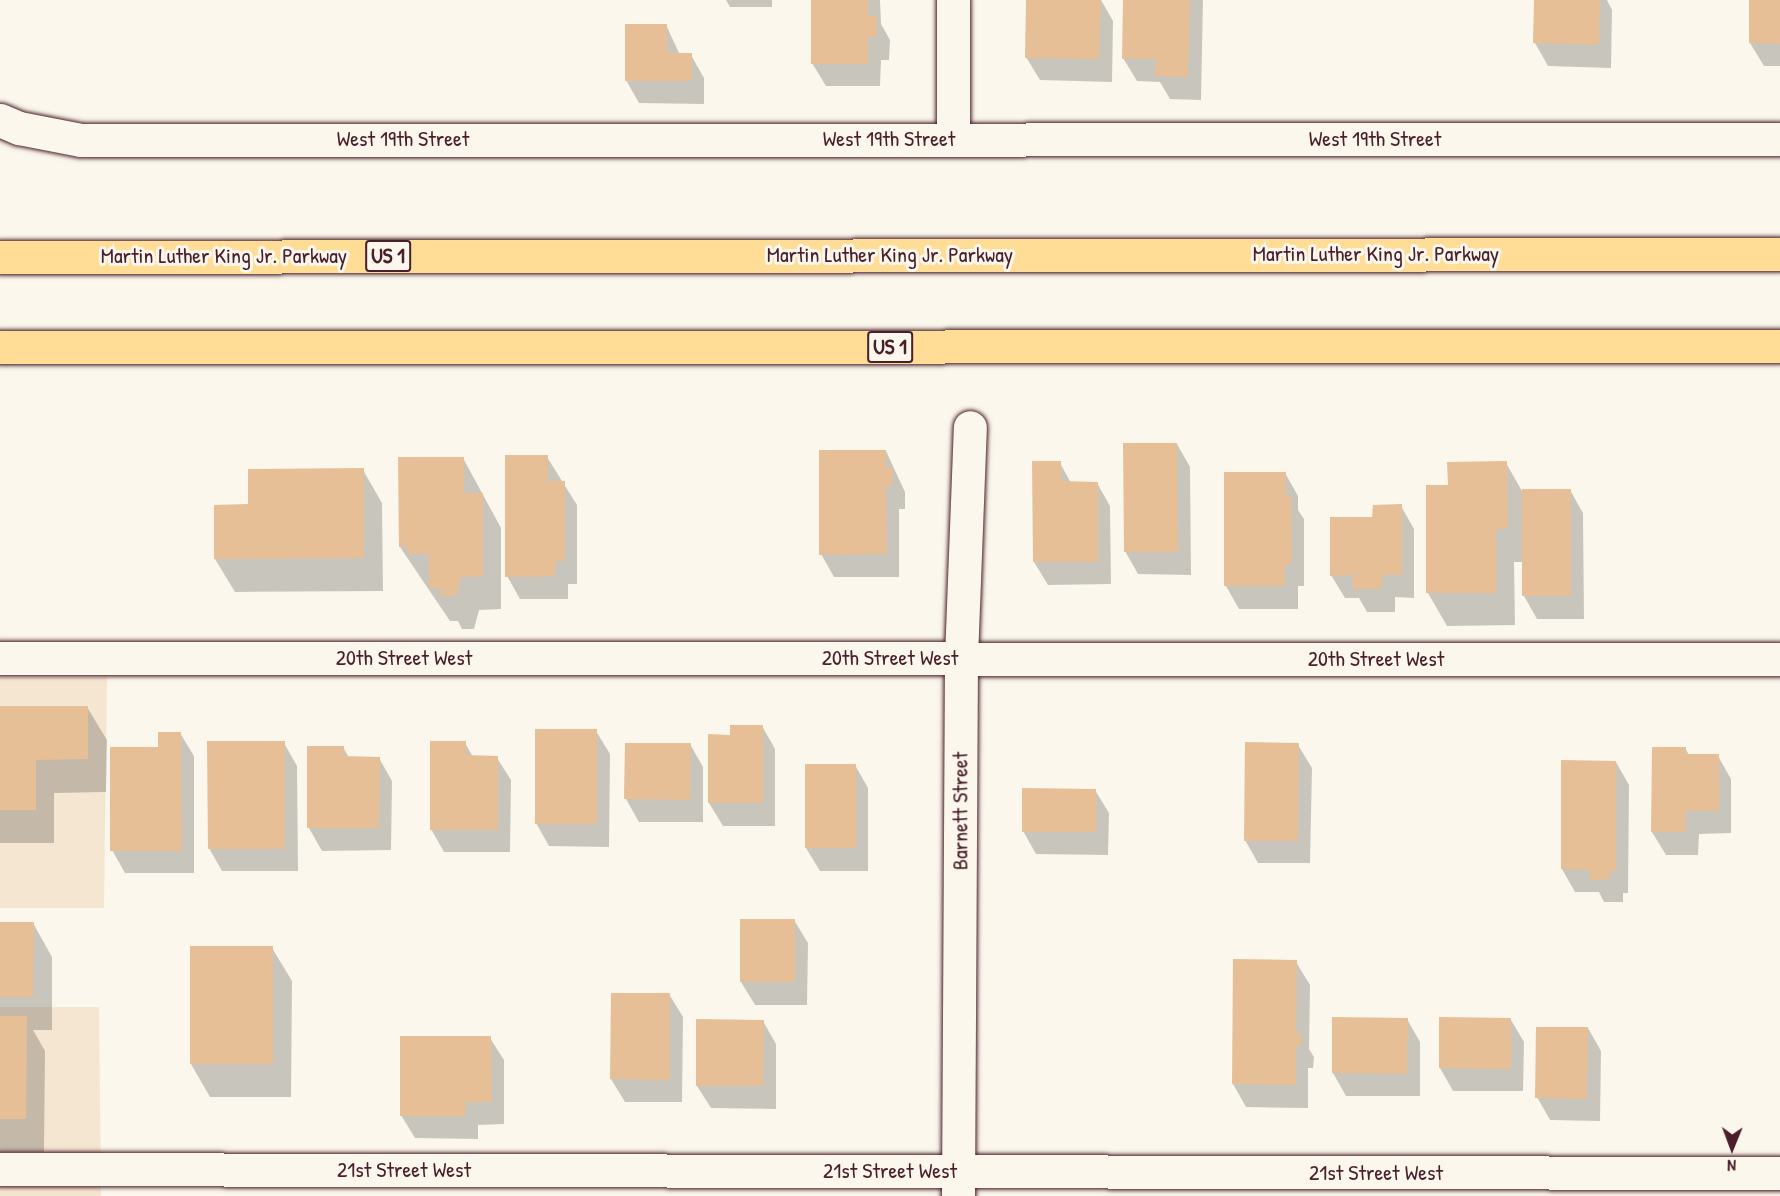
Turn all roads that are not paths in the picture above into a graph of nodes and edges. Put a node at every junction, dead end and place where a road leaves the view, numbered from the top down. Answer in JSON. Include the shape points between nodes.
{"nodes":[{"id":1,"x":953,"y":0,"type":"edge"},
{"id":2,"x":0,"y":120,"type":"edge"},
{"id":3,"x":953,"y":139,"type":"junction"},
{"id":4,"x":1780,"y":139,"type":"edge"},
{"id":5,"x":1780,"y":254,"type":"edge"},
{"id":6,"x":0,"y":257,"type":"edge"},
{"id":7,"x":1780,"y":346,"type":"edge"},
{"id":8,"x":0,"y":347,"type":"edge"},
{"id":9,"x":970,"y":427,"type":"dead end"},
{"id":10,"x":0,"y":658,"type":"edge"},
{"id":11,"x":961,"y":658,"type":"junction"},
{"id":12,"x":1780,"y":659,"type":"edge"},
{"id":13,"x":0,"y":1169,"type":"edge"},
{"id":14,"x":1780,"y":1173,"type":"edge"},
{"id":15,"x":958,"y":1184,"type":"edge"}],
"edges":[{"from":1,"to":3,"type":"street"},
{"from":2,"to":3,"type":"street","name":"West 19th Street","via":[[19,128],[81,140]]},
{"from":3,"to":4,"type":"street","name":"West 19th Street"},
{"from":5,"to":6,"type":"highway","name":"Martin Luther King Jr. Parkway","number":"US 1"},
{"from":7,"to":8,"type":"highway","number":"US 1"},
{"from":9,"to":11,"type":"street","name":"Barnett Street"},
{"from":10,"to":11,"type":"street","name":"20th Street West"},
{"from":11,"to":12,"type":"street","name":"20th Street West"},
{"from":11,"to":15,"type":"street","name":"Barnett Street"},
{"from":13,"to":15,"type":"street","name":"21st Street West"},
{"from":14,"to":15,"type":"street","name":"21st Street West"}]}
